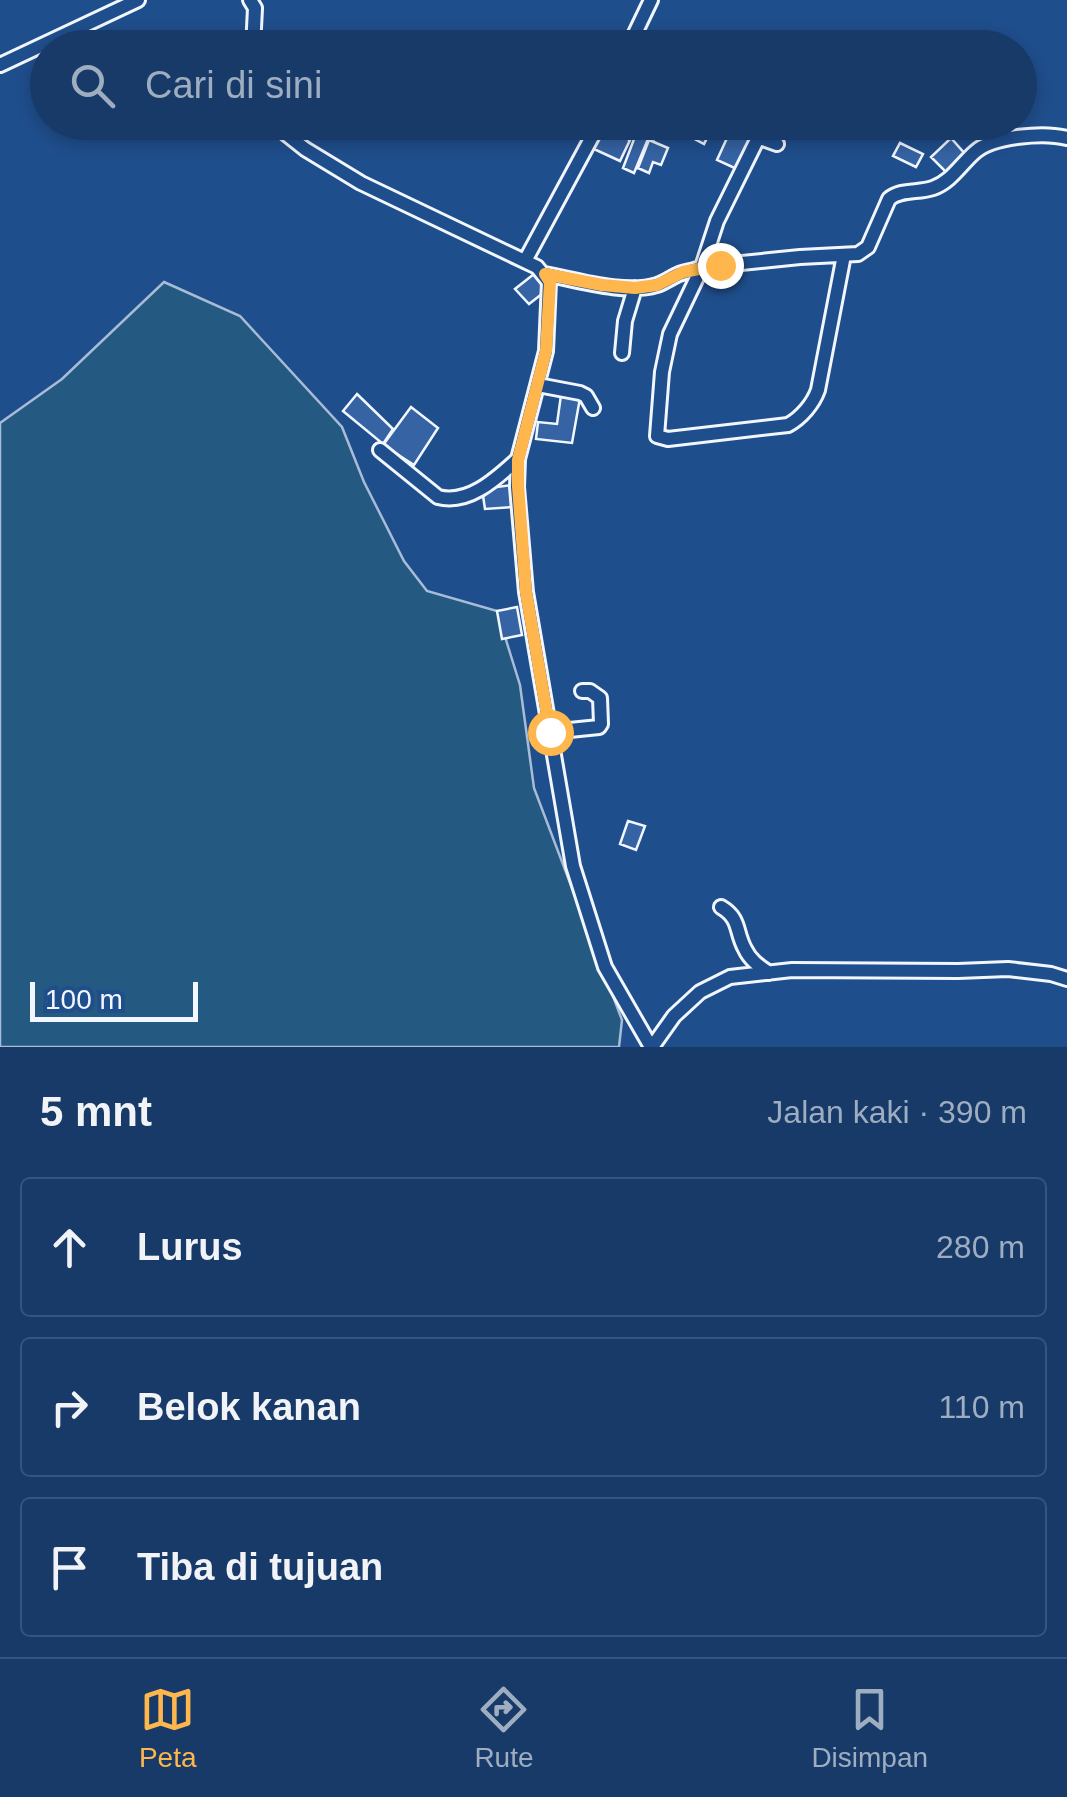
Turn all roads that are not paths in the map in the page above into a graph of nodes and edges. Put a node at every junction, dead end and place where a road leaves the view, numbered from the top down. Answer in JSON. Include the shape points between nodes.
{"nodes":[{"id":1,"x":138,"y":0,"type":"edge"},
{"id":2,"x":250,"y":0,"type":"edge"},
{"id":3,"x":651,"y":0,"type":"edge"},
{"id":4,"x":73,"y":30,"type":"edge"},
{"id":5,"x":254,"y":30,"type":"edge"},
{"id":6,"x":637,"y":30,"type":"edge"},
{"id":7,"x":30,"y":50,"type":"edge"},
{"id":8,"x":0,"y":64,"type":"edge"},
{"id":9,"x":1037,"y":136,"type":"edge"},
{"id":10,"x":1067,"y":138,"type":"edge"},
{"id":11,"x":294,"y":140,"type":"edge"},
{"id":12,"x":590,"y":140,"type":"edge"},
{"id":13,"x":757,"y":140,"type":"edge"},
{"id":14,"x":766,"y":140,"type":"edge"},
{"id":15,"x":1005,"y":140,"type":"edge"},
{"id":16,"x":777,"y":144,"type":"dead end"},
{"id":17,"x":844,"y":255,"type":"junction"},
{"id":18,"x":525,"y":262,"type":"junction"},
{"id":19,"x":702,"y":267,"type":"junction"},
{"id":20,"x":545,"y":274,"type":"junction"},
{"id":21,"x":635,"y":288,"type":"junction"},
{"id":22,"x":622,"y":353,"type":"dead end"},
{"id":23,"x":538,"y":385,"type":"junction"},
{"id":24,"x":593,"y":408,"type":"dead end"},
{"id":25,"x":380,"y":450,"type":"dead end"},
{"id":26,"x":518,"y":460,"type":"junction"},
{"id":27,"x":582,"y":691,"type":"dead end"},
{"id":28,"x":550,"y":732,"type":"junction"},
{"id":29,"x":720,"y":907,"type":"dead end"},
{"id":30,"x":769,"y":973,"type":"junction"},
{"id":31,"x":1067,"y":979,"type":"edge"},
{"id":32,"x":652,"y":1047,"type":"edge"}],
"edges":[{"from":1,"to":4,"type":"street"},
{"from":2,"to":5,"type":"street"},
{"from":3,"to":6,"type":"street"},
{"from":7,"to":8,"type":"street"},
{"from":9,"to":10,"type":"street"},
{"from":11,"to":18,"type":"street","via":[[360,183]]},
{"from":12,"to":18,"type":"street"},
{"from":13,"to":19,"type":"street"},
{"from":14,"to":16,"type":"street"},
{"from":15,"to":17,"type":"street","via":[[976,150],[945,182],[894,194],[865,250]]},
{"from":17,"to":19,"type":"street"},
{"from":17,"to":19,"type":"street","via":[[818,390],[796,421],[668,440],[656,432],[662,372],[670,334]]},
{"from":18,"to":20,"type":"street"},
{"from":19,"to":21,"type":"street"},
{"from":20,"to":21,"type":"street"},
{"from":20,"to":23,"type":"street","via":[[548,323]]},
{"from":21,"to":22,"type":"street"},
{"from":23,"to":24,"type":"street","via":[[580,393]]},
{"from":23,"to":26,"type":"street"},
{"from":25,"to":26,"type":"street","via":[[448,499],[478,490]]},
{"from":26,"to":28,"type":"street","via":[[526,592]]},
{"from":27,"to":28,"type":"street","via":[[600,698],[599,728]]},
{"from":28,"to":32,"type":"street","via":[[574,866],[605,967]]},
{"from":29,"to":30,"type":"street","via":[[734,916],[753,962]]},
{"from":30,"to":31,"type":"street","via":[[1008,969]]},
{"from":30,"to":32,"type":"street","via":[[730,977],[700,992]]}]}
